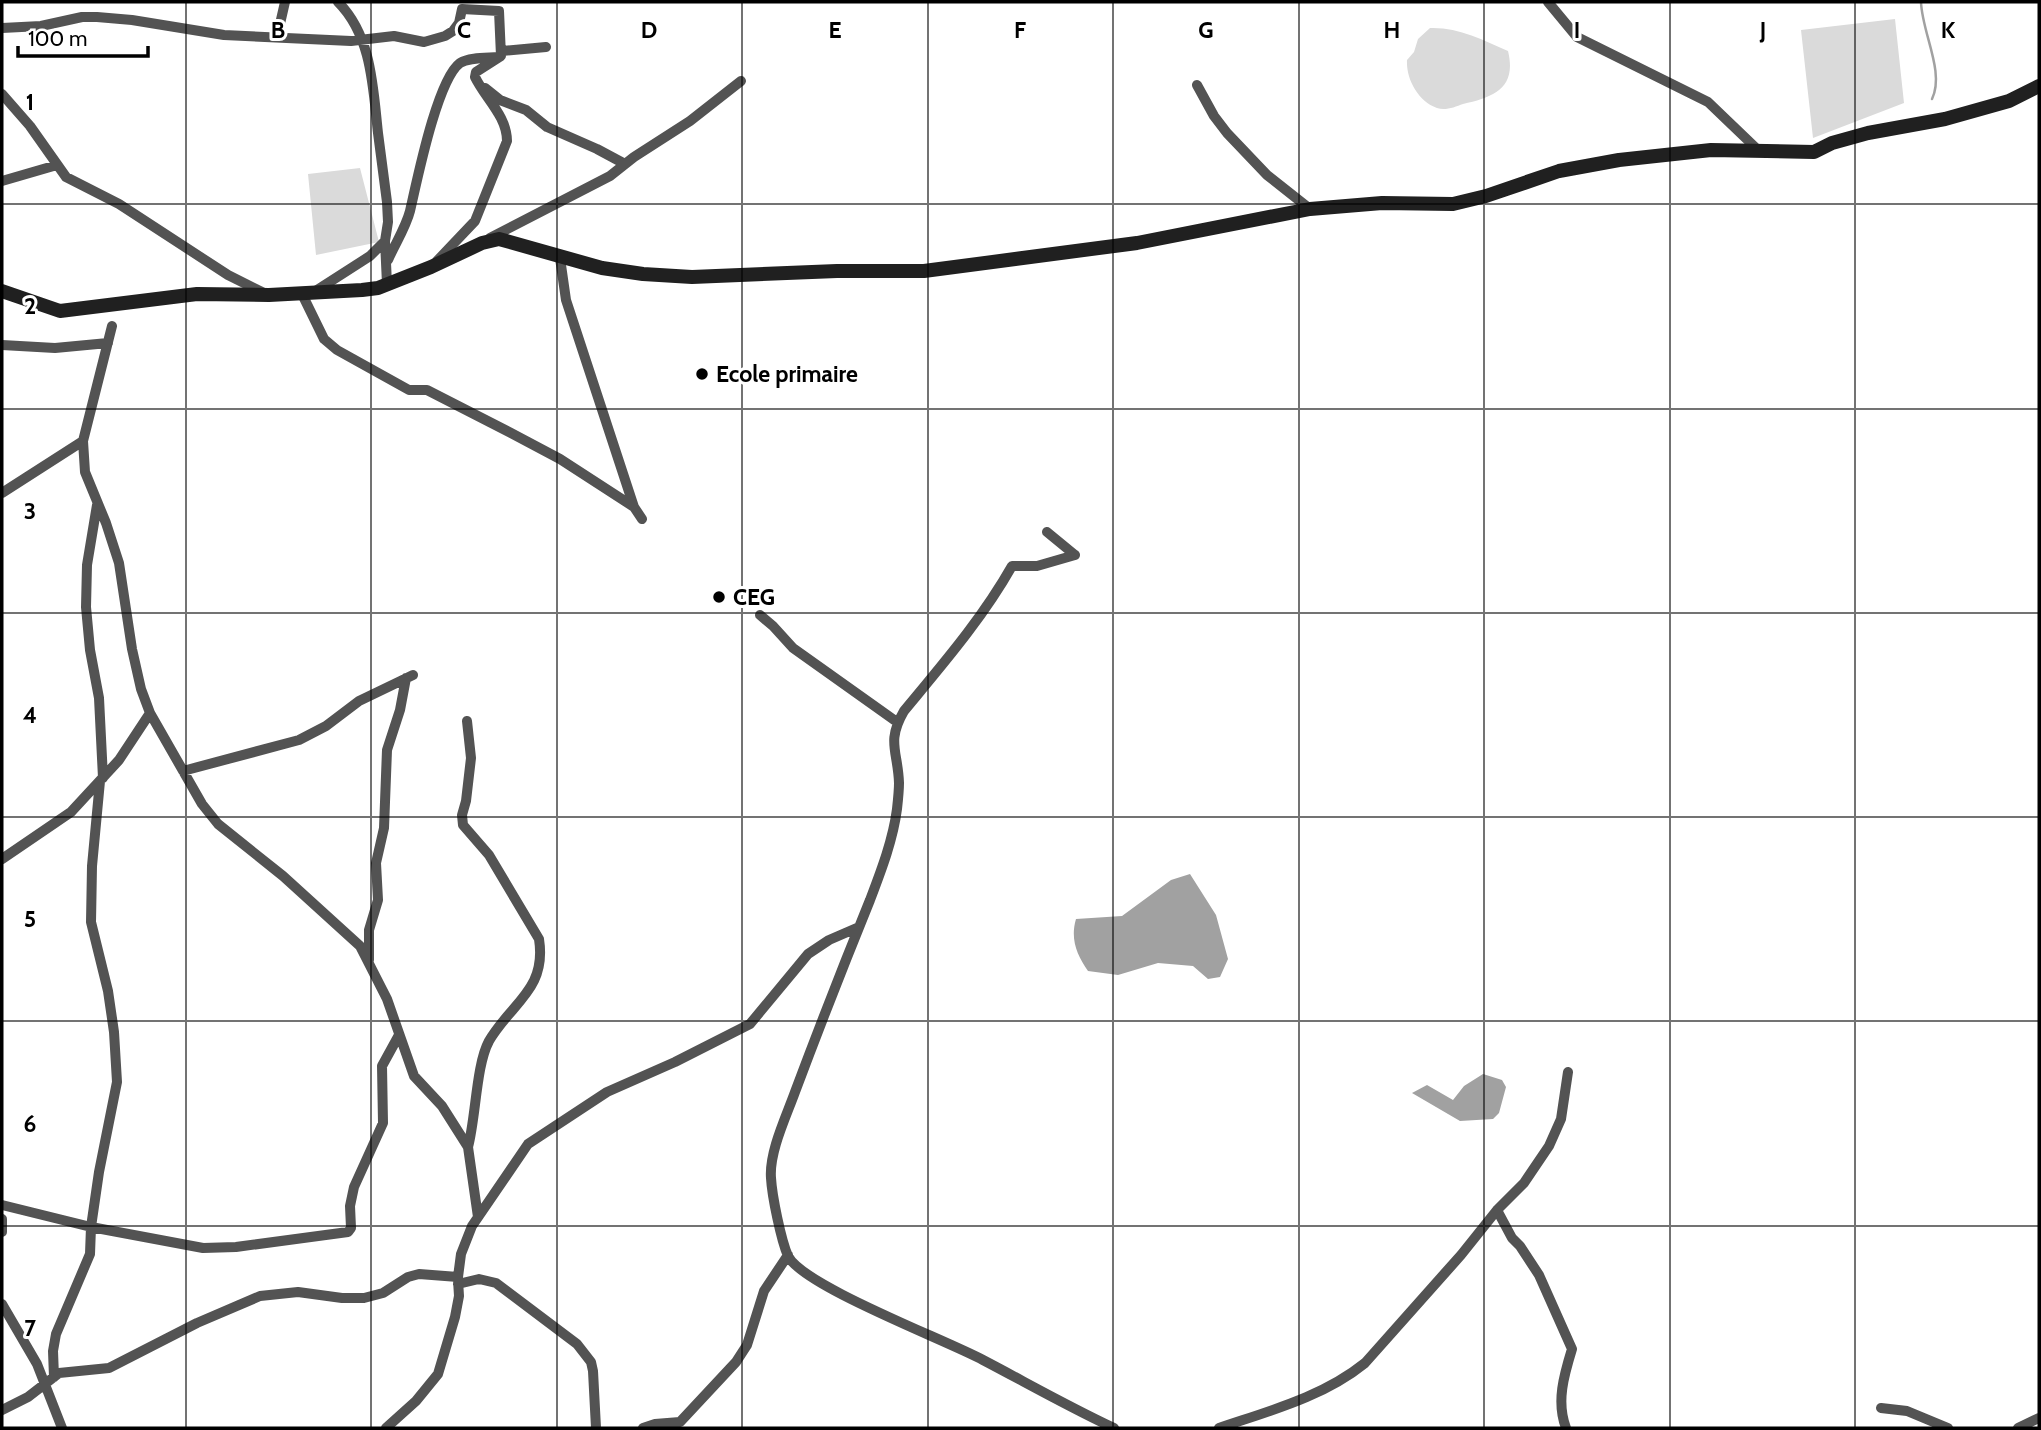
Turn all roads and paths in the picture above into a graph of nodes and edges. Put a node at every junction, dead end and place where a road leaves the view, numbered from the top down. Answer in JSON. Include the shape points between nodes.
{"nodes":[{"id":1,"x":285,"y":2,"type":"edge"},
{"id":2,"x":338,"y":2,"type":"edge"},
{"id":3,"x":1548,"y":2,"type":"edge"},
{"id":4,"x":2,"y":28,"type":"edge"},
{"id":5,"x":276,"y":37,"type":"junction"},
{"id":6,"x":363,"y":40,"type":"junction"},
{"id":7,"x":546,"y":47,"type":"dead end"},
{"id":8,"x":502,"y":54,"type":"junction"},
{"id":9,"x":741,"y":81,"type":"dead end"},
{"id":10,"x":477,"y":82,"type":"junction"},
{"id":11,"x":1196,"y":85,"type":"dead end"},
{"id":12,"x":2039,"y":86,"type":"edge"},
{"id":13,"x":2,"y":93,"type":"edge"},
{"id":14,"x":1757,"y":149,"type":"junction"},
{"id":15,"x":57,"y":164,"type":"junction"},
{"id":16,"x":625,"y":164,"type":"junction"},
{"id":17,"x":2,"y":181,"type":"edge"},
{"id":18,"x":1310,"y":209,"type":"junction"},
{"id":19,"x":385,"y":242,"type":"junction"},
{"id":20,"x":482,"y":243,"type":"junction"},
{"id":21,"x":560,"y":258,"type":"junction"},
{"id":22,"x":386,"y":262,"type":"junction"},
{"id":23,"x":431,"y":267,"type":"junction"},
{"id":24,"x":387,"y":284,"type":"junction"},
{"id":25,"x":2,"y":291,"type":"edge"},
{"id":26,"x":307,"y":293,"type":"junction"},
{"id":27,"x":269,"y":295,"type":"junction"},
{"id":28,"x":112,"y":326,"type":"dead end"},
{"id":29,"x":108,"y":343,"type":"junction"},
{"id":30,"x":2,"y":345,"type":"edge"},
{"id":31,"x":83,"y":441,"type":"junction"},
{"id":32,"x":2,"y":493,"type":"edge"},
{"id":33,"x":97,"y":505,"type":"junction"},
{"id":34,"x":634,"y":507,"type":"junction"},
{"id":35,"x":642,"y":519,"type":"dead end"},
{"id":36,"x":1047,"y":532,"type":"dead end"},
{"id":37,"x":760,"y":615,"type":"dead end"},
{"id":38,"x":150,"y":713,"type":"junction"},
{"id":39,"x":467,"y":721,"type":"dead end"},
{"id":40,"x":897,"y":723,"type":"junction"},
{"id":41,"x":183,"y":771,"type":"junction"},
{"id":42,"x":101,"y":780,"type":"junction"},
{"id":43,"x":2,"y":859,"type":"edge"},
{"id":44,"x":859,"y":927,"type":"junction"},
{"id":45,"x":369,"y":964,"type":"junction"},
{"id":46,"x":399,"y":1035,"type":"junction"},
{"id":47,"x":1568,"y":1072,"type":"dead end"},
{"id":48,"x":468,"y":1147,"type":"junction"},
{"id":49,"x":2,"y":1205,"type":"edge"},
{"id":50,"x":1497,"y":1210,"type":"junction"},
{"id":51,"x":478,"y":1217,"type":"junction"},
{"id":52,"x":2,"y":1219,"type":"edge"},
{"id":53,"x":91,"y":1227,"type":"junction"},
{"id":54,"x":2,"y":1232,"type":"edge"},
{"id":55,"x":788,"y":1255,"type":"junction"},
{"id":56,"x":458,"y":1281,"type":"junction"},
{"id":57,"x":2,"y":1304,"type":"edge"},
{"id":58,"x":50,"y":1381,"type":"junction"},
{"id":59,"x":1881,"y":1408,"type":"dead end"},
{"id":60,"x":2,"y":1410,"type":"edge"},
{"id":61,"x":2039,"y":1418,"type":"edge"},
{"id":62,"x":62,"y":1428,"type":"edge"},
{"id":63,"x":386,"y":1428,"type":"edge"},
{"id":64,"x":596,"y":1428,"type":"edge"},
{"id":65,"x":643,"y":1428,"type":"edge"},
{"id":66,"x":1114,"y":1428,"type":"edge"},
{"id":67,"x":1219,"y":1428,"type":"edge"},
{"id":68,"x":1566,"y":1428,"type":"edge"},
{"id":69,"x":1948,"y":1428,"type":"edge"},
{"id":70,"x":2018,"y":1428,"type":"edge"}],
"edges":[{"from":1,"to":5,"type":"street"},
{"from":2,"to":6,"type":"street"},
{"from":3,"to":14,"type":"street","via":[[1577,37],[1708,103]]},
{"from":4,"to":5,"type":"street","via":[[97,17],[224,35]]},
{"from":5,"to":6,"type":"street"},
{"from":6,"to":8,"type":"street","via":[[383,36],[424,42],[457,28],[462,9],[496,10],[501,16]]},
{"from":6,"to":19,"type":"street","via":[[387,202]]},
{"from":7,"to":8,"type":"street"},
{"from":8,"to":10,"type":"street","via":[[475,72]]},
{"from":8,"to":22,"type":"street","via":[[464,61],[448,81],[409,216]]},
{"from":9,"to":16,"type":"street"},
{"from":10,"to":16,"type":"street","via":[[547,127]]},
{"from":10,"to":23,"type":"street","via":[[500,116],[507,141],[475,221]]},
{"from":11,"to":18,"type":"street","via":[[1227,133],[1267,175]]},
{"from":12,"to":14,"type":"street","via":[[1996,105],[1868,133],[1814,152]]},
{"from":13,"to":15,"type":"street"},
{"from":14,"to":18,"type":"street","via":[[1597,164],[1453,204]]},
{"from":15,"to":17,"type":"street"},
{"from":15,"to":27,"type":"street","via":[[65,177],[119,204],[228,275]]},
{"from":16,"to":20,"type":"street"},
{"from":18,"to":21,"type":"street","via":[[1137,243],[924,271],[692,277],[643,274]]},
{"from":19,"to":22,"type":"street"},
{"from":19,"to":26,"type":"street","via":[[370,256]]},
{"from":20,"to":21,"type":"street","via":[[509,240]]},
{"from":20,"to":23,"type":"street"},
{"from":21,"to":34,"type":"street","via":[[566,300]]},
{"from":22,"to":24,"type":"street"},
{"from":23,"to":24,"type":"street"},
{"from":24,"to":26,"type":"street"},
{"from":25,"to":27,"type":"street","via":[[60,312],[197,294]]},
{"from":26,"to":27,"type":"street"},
{"from":26,"to":34,"type":"street","via":[[324,339],[337,350],[409,390],[427,390],[511,433]]},
{"from":28,"to":29,"type":"street"},
{"from":29,"to":30,"type":"street","via":[[55,348]]},
{"from":29,"to":31,"type":"street"},
{"from":31,"to":32,"type":"street"},
{"from":31,"to":33,"type":"street","via":[[85,472]]},
{"from":33,"to":38,"type":"street","via":[[119,563],[132,649]]},
{"from":33,"to":42,"type":"street","via":[[90,536],[86,607],[99,698]]},
{"from":34,"to":35,"type":"street"},
{"from":36,"to":40,"type":"street","via":[[1075,555],[1037,566],[1013,566],[999,591]]},
{"from":37,"to":40,"type":"street","via":[[793,648]]},
{"from":38,"to":41,"type":"street"},
{"from":38,"to":42,"type":"street"},
{"from":39,"to":48,"type":"street","via":[[471,758],[463,825],[489,855],[539,939],[541,952],[538,976],[484,1054]]},
{"from":40,"to":44,"type":"street","via":[[893,743],[899,782],[897,812],[883,867]]},
{"from":41,"to":45,"type":"street","via":[[218,824],[360,946]]},
{"from":41,"to":45,"type":"street","via":[[299,740],[359,701],[410,676],[388,745]]},
{"from":42,"to":43,"type":"street","via":[[62,820]]},
{"from":42,"to":53,"type":"street","via":[[91,922],[108,990],[117,1082]]},
{"from":44,"to":51,"type":"street","via":[[808,954],[750,1024],[607,1092],[528,1144]]},
{"from":44,"to":55,"type":"street","via":[[777,1141],[771,1177]]},
{"from":45,"to":46,"type":"street"},
{"from":46,"to":48,"type":"street","via":[[414,1076],[442,1106]]},
{"from":46,"to":53,"type":"street","via":[[382,1066],[383,1123],[354,1187],[348,1232],[203,1248]]},
{"from":47,"to":50,"type":"street","via":[[1561,1119],[1549,1146],[1524,1183]]},
{"from":48,"to":51,"type":"street"},
{"from":49,"to":53,"type":"street"},
{"from":50,"to":67,"type":"street","via":[[1347,1378],[1312,1396]]},
{"from":50,"to":68,"type":"street","via":[[1539,1275],[1572,1349],[1561,1401]]},
{"from":51,"to":56,"type":"street","via":[[465,1241]]},
{"from":52,"to":54,"type":"street"},
{"from":53,"to":58,"type":"street","via":[[89,1258],[54,1342]]},
{"from":55,"to":65,"type":"street","via":[[764,1291],[753,1330],[736,1362],[680,1422]]},
{"from":55,"to":66,"type":"street","via":[[805,1273],[866,1306]]},
{"from":56,"to":58,"type":"street","via":[[419,1274],[365,1298],[298,1292],[260,1296],[109,1368],[64,1371]]},
{"from":56,"to":63,"type":"street","via":[[455,1317],[438,1374],[416,1402]]},
{"from":56,"to":64,"type":"street","via":[[496,1283],[577,1344],[591,1362]]},
{"from":57,"to":58,"type":"street"},
{"from":58,"to":60,"type":"street"},
{"from":58,"to":62,"type":"street"},
{"from":59,"to":69,"type":"street","via":[[1907,1411]]},
{"from":61,"to":70,"type":"street"}]}
